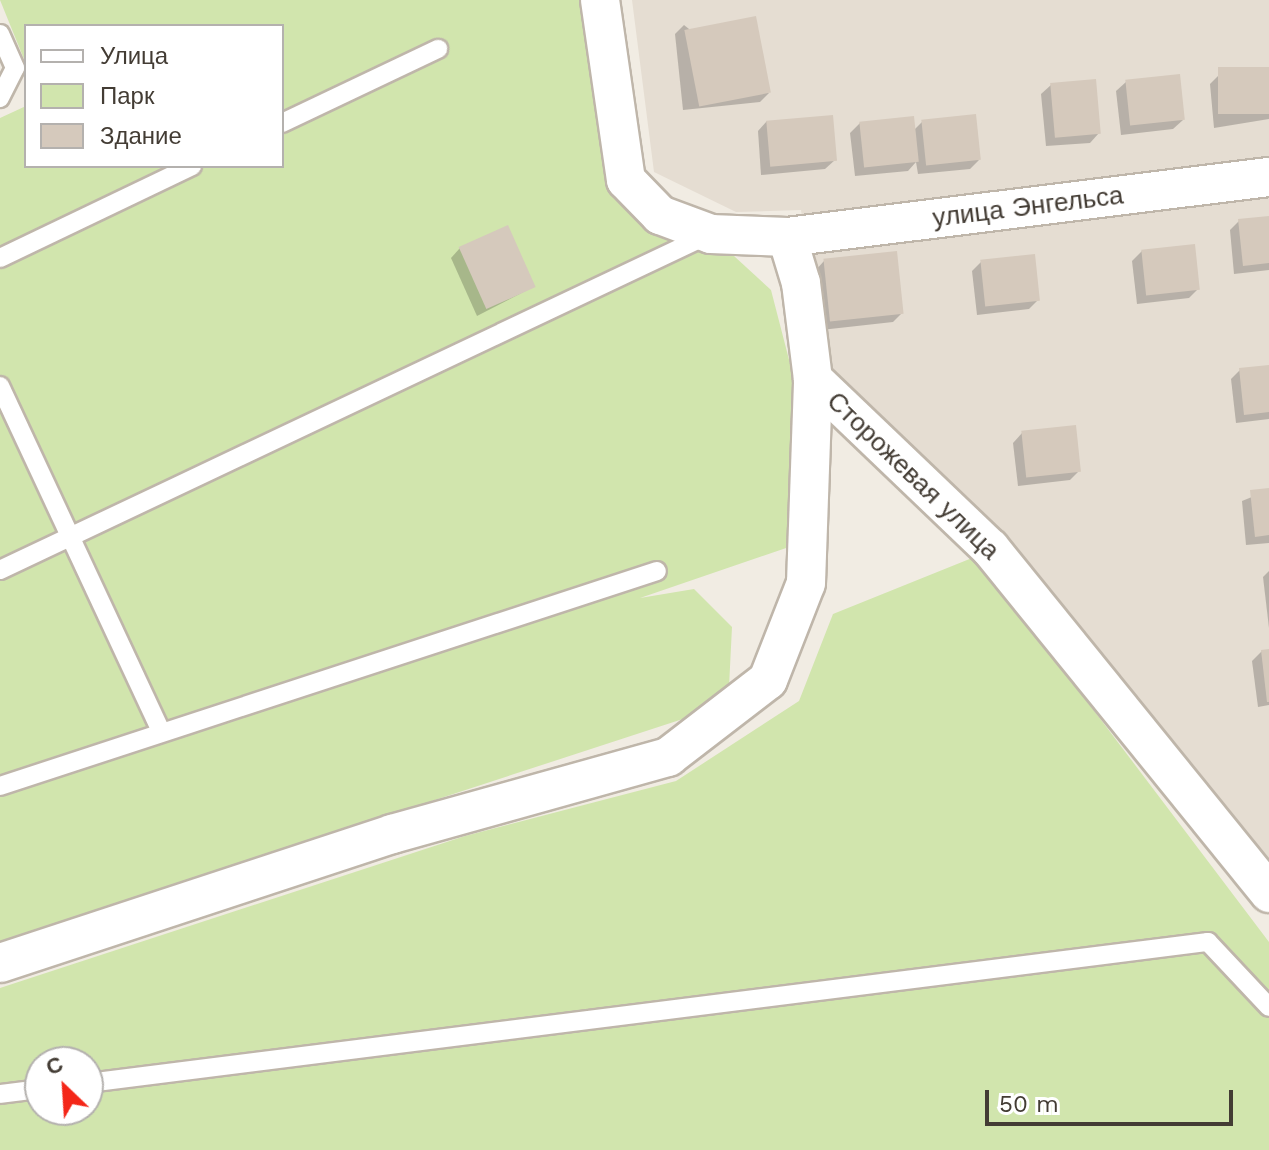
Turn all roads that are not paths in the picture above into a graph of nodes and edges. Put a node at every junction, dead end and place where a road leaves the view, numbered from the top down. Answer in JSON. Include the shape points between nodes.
{"nodes":[{"id":1,"x":600,"y":0,"type":"edge"},
{"id":2,"x":0,"y":34,"type":"edge"},
{"id":3,"x":438,"y":49,"type":"dead end"},
{"id":4,"x":0,"y":98,"type":"edge"},
{"id":5,"x":284,"y":122,"type":"edge"},
{"id":6,"x":188,"y":168,"type":"edge"},
{"id":7,"x":1269,"y":177,"type":"edge"},
{"id":8,"x":711,"y":234,"type":"junction"},
{"id":9,"x":787,"y":237,"type":"junction"},
{"id":10,"x":0,"y":258,"type":"edge"},
{"id":11,"x":813,"y":379,"type":"junction"},
{"id":12,"x":0,"y":386,"type":"edge"},
{"id":13,"x":74,"y":536,"type":"junction"},
{"id":14,"x":0,"y":570,"type":"edge"},
{"id":15,"x":657,"y":571,"type":"dead end"},
{"id":16,"x":161,"y":731,"type":"junction"},
{"id":17,"x":0,"y":786,"type":"edge"},
{"id":18,"x":1269,"y":893,"type":"edge"},
{"id":19,"x":0,"y":963,"type":"edge"},
{"id":20,"x":1269,"y":1007,"type":"edge"},
{"id":21,"x":104,"y":1081,"type":"edge"},
{"id":22,"x":24,"y":1091,"type":"edge"},
{"id":23,"x":0,"y":1094,"type":"edge"}],
"edges":[{"from":1,"to":8,"type":"street","via":[[626,180],[660,215]]},
{"from":2,"to":4,"type":"lane","via":[[15,68]]},
{"from":3,"to":5,"type":"lane"},
{"from":6,"to":10,"type":"lane"},
{"from":7,"to":9,"type":"street","name":"улица Энгельса"},
{"from":8,"to":9,"type":"street"},
{"from":8,"to":13,"type":"lane"},
{"from":9,"to":11,"type":"street","name":"Сторожевая улица","via":[[801,283]]},
{"from":11,"to":18,"type":"street","name":"Сторожевая улица","via":[[990,548]]},
{"from":11,"to":19,"type":"street","via":[[806,583],[768,680],[668,757],[392,834]]},
{"from":12,"to":13,"type":"lane"},
{"from":13,"to":14,"type":"lane"},
{"from":13,"to":16,"type":"lane"},
{"from":15,"to":16,"type":"lane"},
{"from":16,"to":17,"type":"lane"},
{"from":20,"to":21,"type":"lane","via":[[1208,942]]},
{"from":22,"to":23,"type":"lane"}]}
